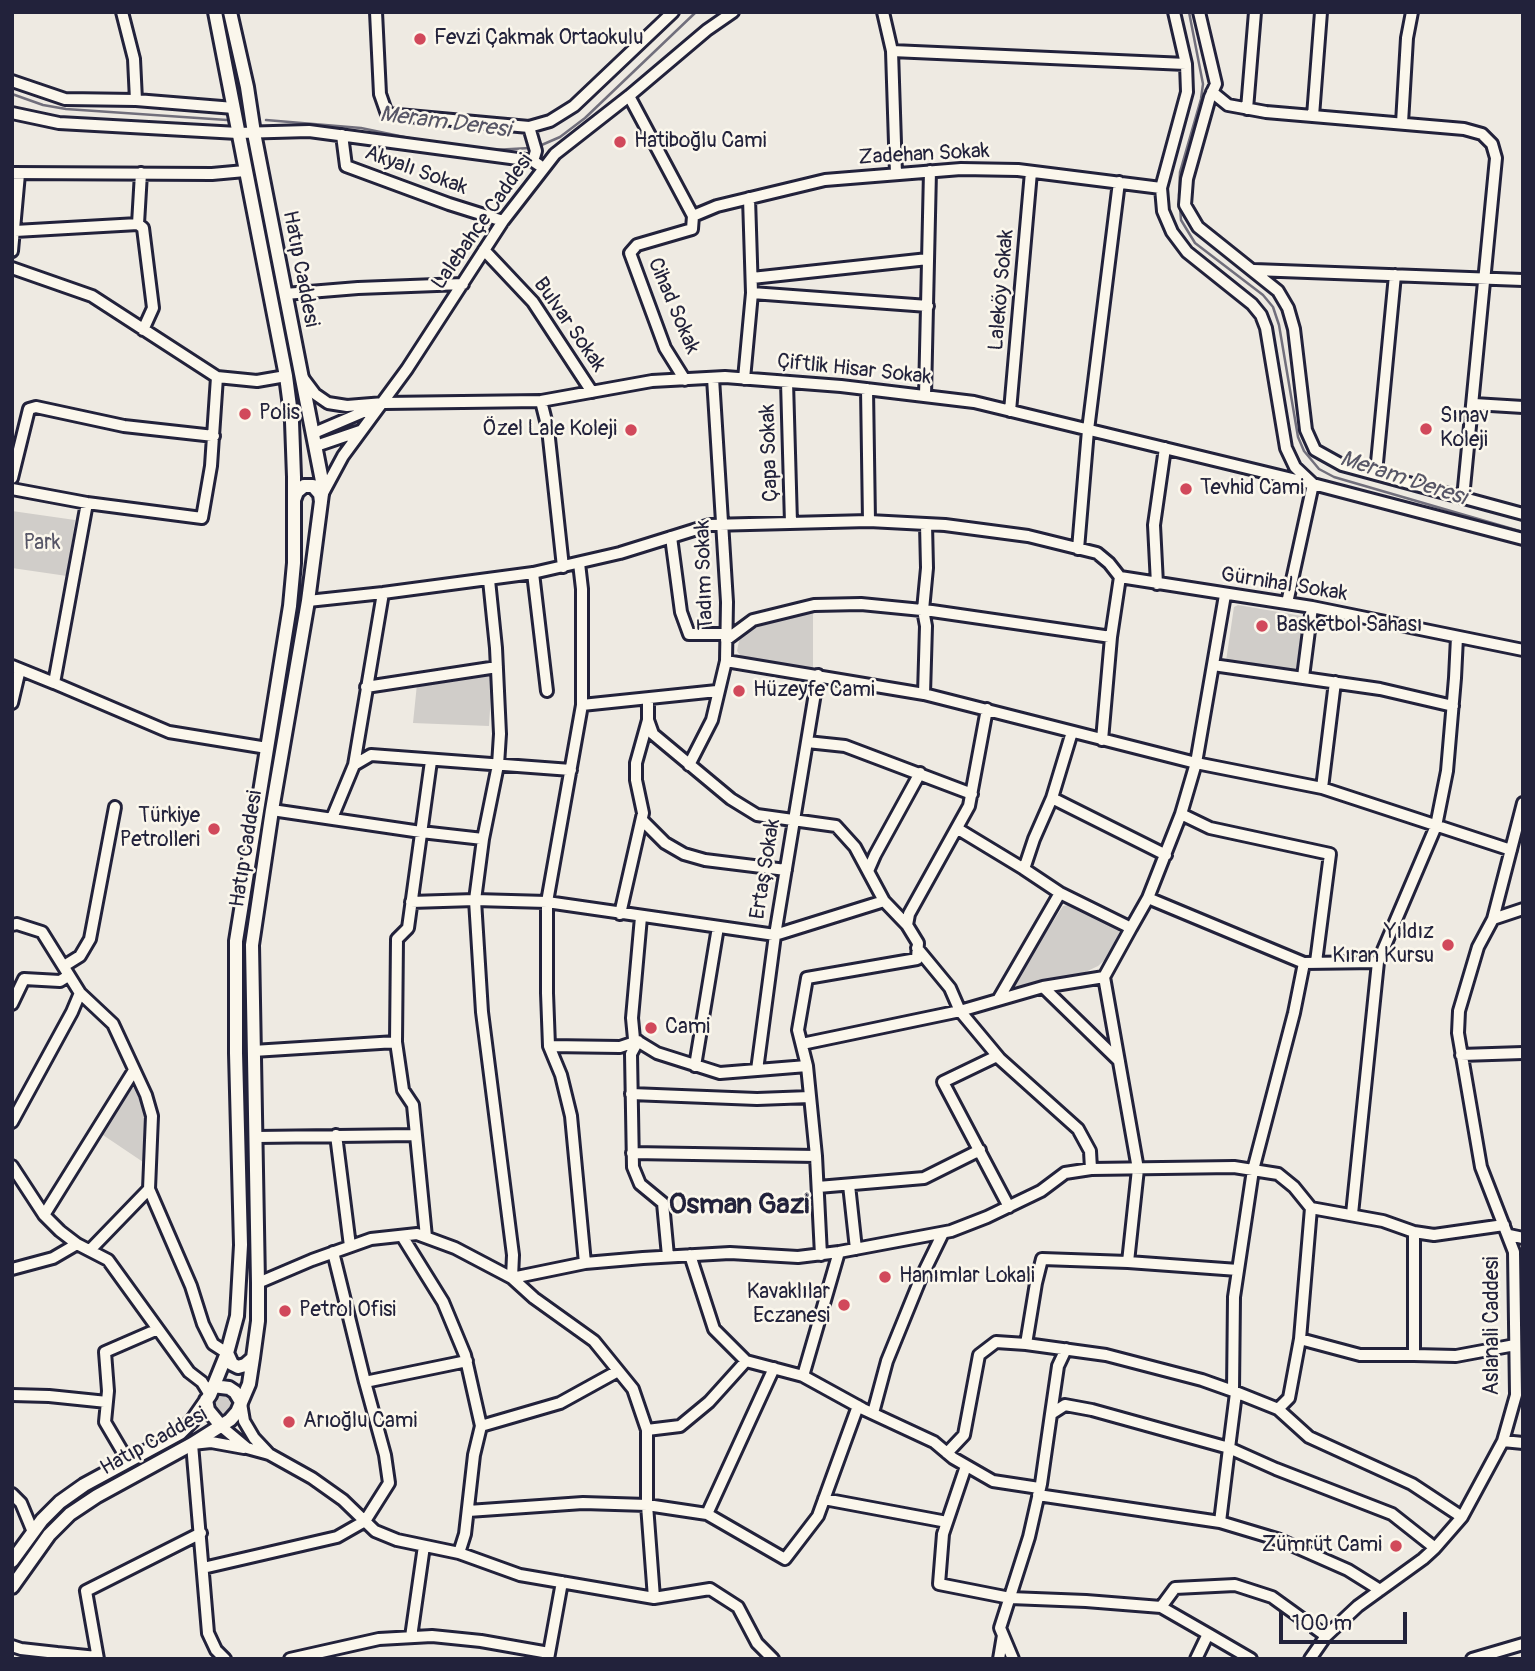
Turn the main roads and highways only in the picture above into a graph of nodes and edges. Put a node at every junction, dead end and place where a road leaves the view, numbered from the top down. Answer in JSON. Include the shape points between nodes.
{"nodes":[{"id":1,"x":215,"y":12,"type":"edge"},
{"id":2,"x":230,"y":12,"type":"edge"},
{"id":3,"x":315,"y":440,"type":"junction"},
{"id":4,"x":293,"y":456,"type":"junction"},
{"id":5,"x":322,"y":500,"type":"junction"},
{"id":6,"x":294,"y":503,"type":"junction"},
{"id":7,"x":227,"y":1353,"type":"junction"},
{"id":8,"x":254,"y":1358,"type":"junction"},
{"id":9,"x":210,"y":1394,"type":"junction"},
{"id":10,"x":241,"y":1402,"type":"junction"},
{"id":11,"x":222,"y":1427,"type":"junction"},
{"id":12,"x":12,"y":1562,"type":"edge"},
{"id":13,"x":12,"y":1587,"type":"edge"}],
"edges":[{"from":1,"to":4,"type":"main road","name":"Hatıp Caddesi","via":[[286,376]]},
{"from":2,"to":3,"type":"main road","name":"Hatıp Caddesi"},
{"from":3,"to":4,"type":"main road"},
{"from":3,"to":5,"type":"main road","name":"Hatıp Caddesi"},
{"from":4,"to":6,"type":"main road","name":"Hatıp Caddesi"},
{"from":5,"to":6,"type":"main road","via":[[313,486],[304,486]]},
{"from":5,"to":8,"type":"main road","name":"Hatıp Caddesi","via":[[252,944],[258,1283]]},
{"from":6,"to":7,"type":"main road","name":"Hatıp Caddesi","via":[[290,606],[236,941],[240,1286]]},
{"from":7,"to":8,"type":"main road","via":[[238,1367]]},
{"from":7,"to":9,"type":"main road","name":"Hatıp Caddesi"},
{"from":8,"to":10,"type":"main road","name":"Hatıp Caddesi"},
{"from":9,"to":10,"type":"main road","via":[[229,1388]]},
{"from":9,"to":11,"type":"main road","via":[[208,1410]]},
{"from":9,"to":12,"type":"main road","name":"Hatıp Caddesi","via":[[180,1433],[60,1502]]},
{"from":10,"to":11,"type":"main road","name":"Hatıp Caddesi"},
{"from":11,"to":13,"type":"main road","name":"Hatıp Caddesi","via":[[70,1514]]}]}
